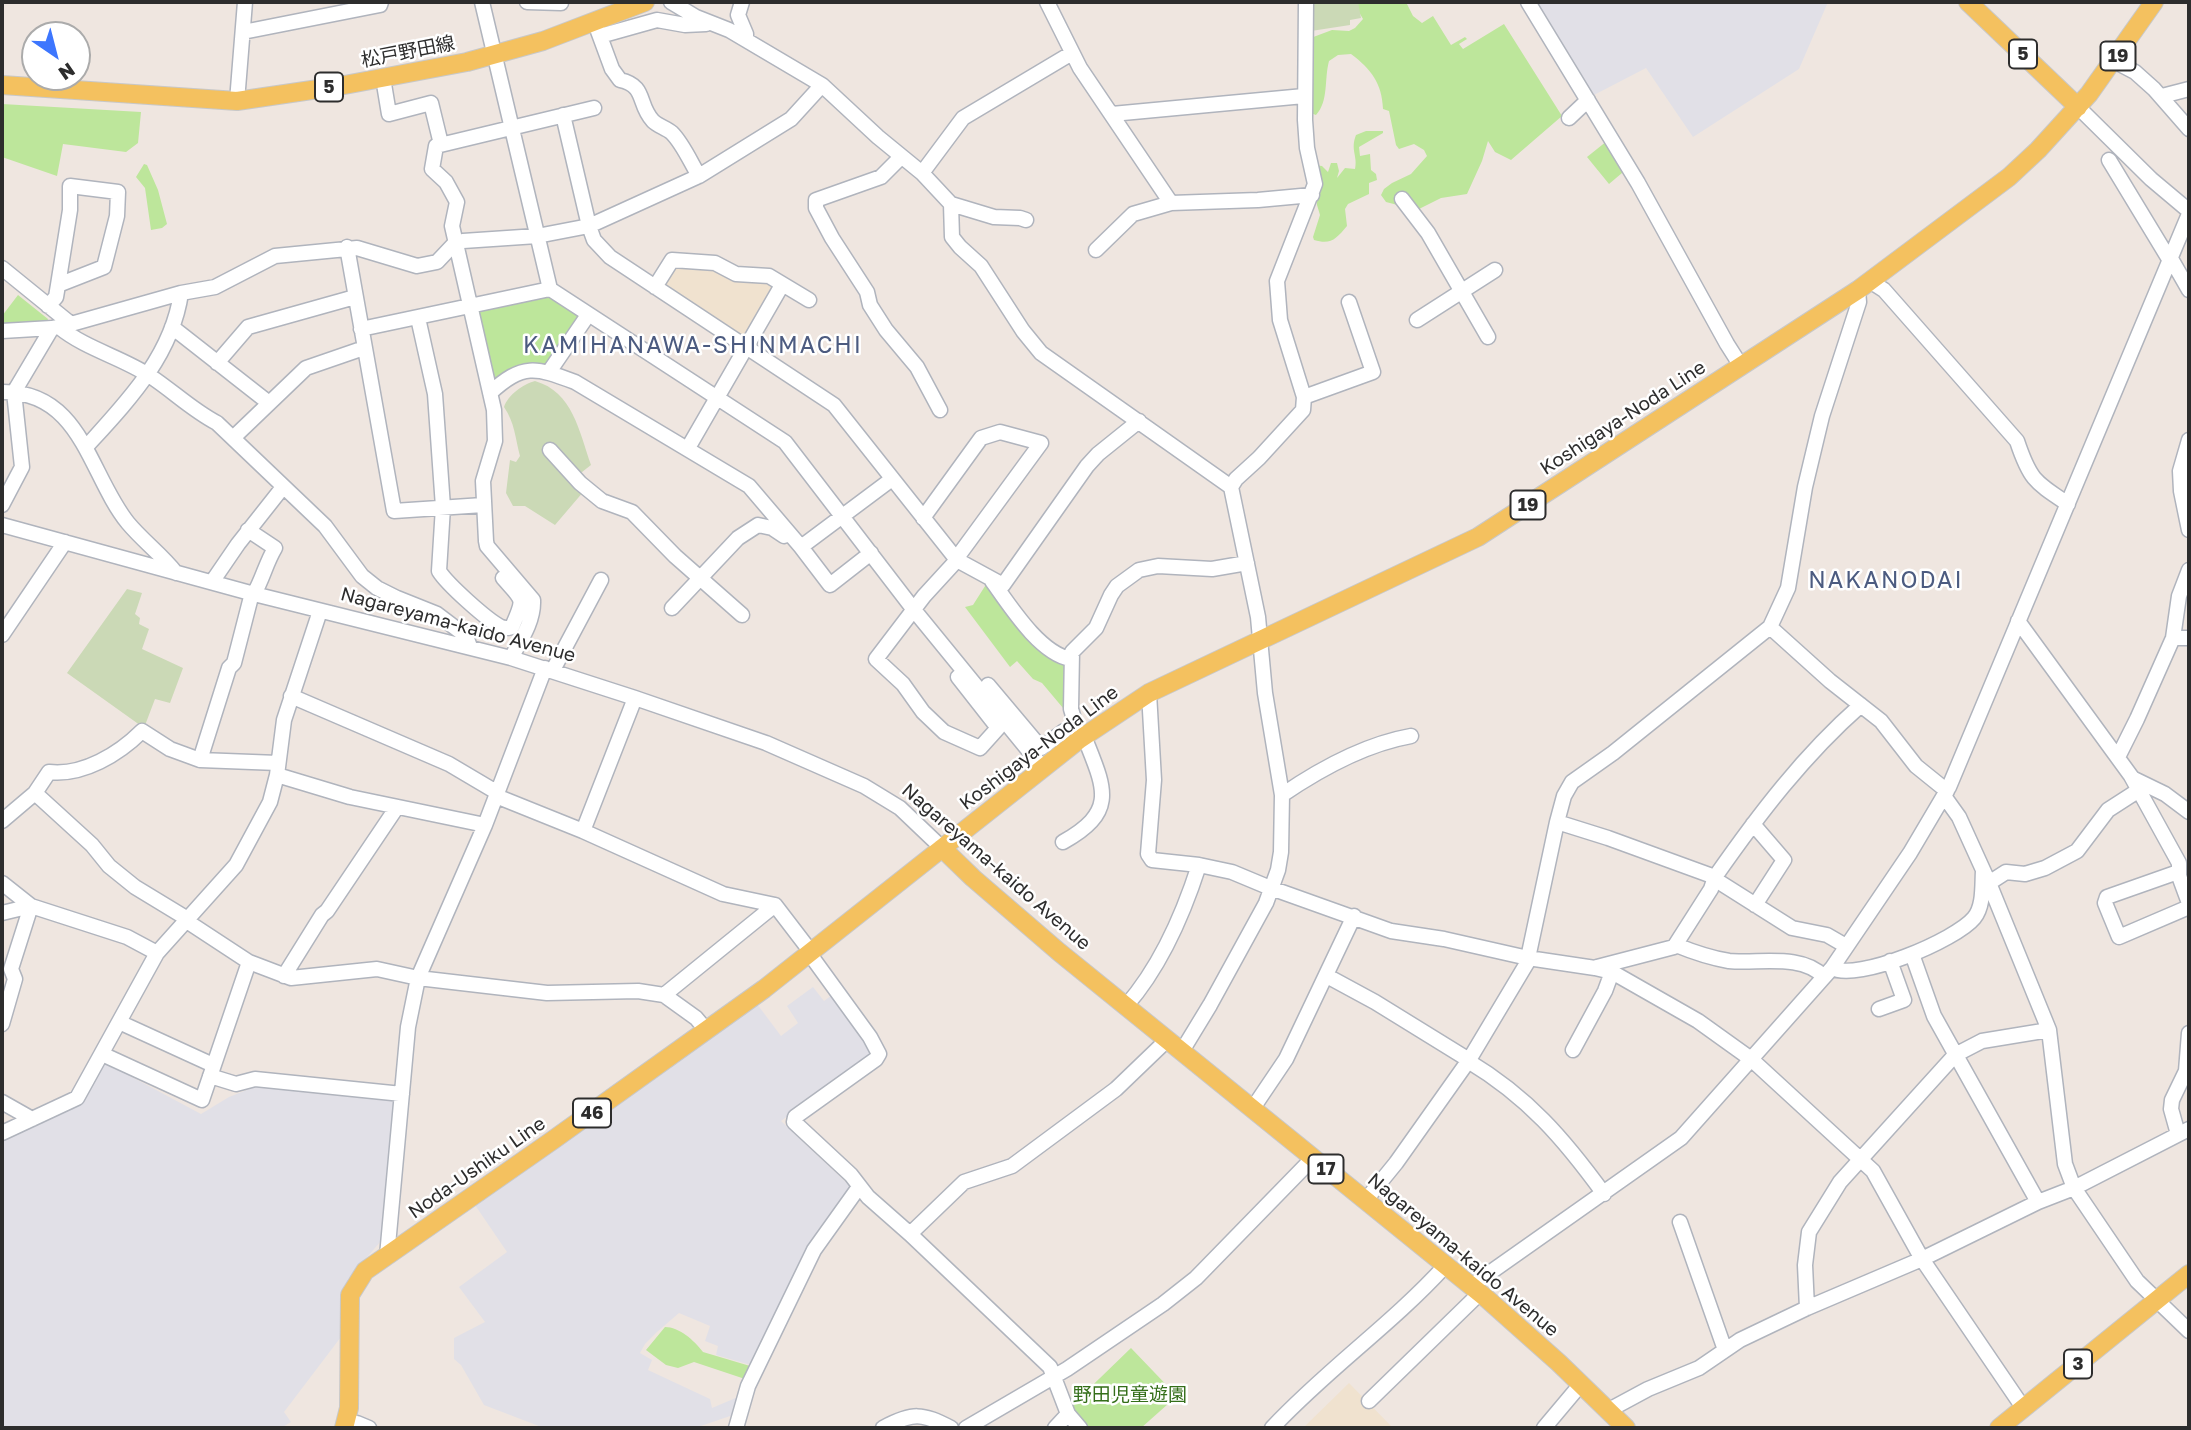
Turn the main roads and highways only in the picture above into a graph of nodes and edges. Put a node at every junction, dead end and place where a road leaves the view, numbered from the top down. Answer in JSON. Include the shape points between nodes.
{"nodes":[{"id":1,"x":645,"y":2,"type":"edge"},
{"id":2,"x":1968,"y":2,"type":"edge"},
{"id":3,"x":2154,"y":2,"type":"edge"},
{"id":4,"x":2,"y":85,"type":"edge"},
{"id":5,"x":2078,"y":107,"type":"junction"},
{"id":6,"x":942,"y":848,"type":"junction"},
{"id":7,"x":2189,"y":1273,"type":"edge"},
{"id":8,"x":346,"y":1425,"type":"edge"},
{"id":9,"x":1626,"y":1428,"type":"edge"},
{"id":10,"x":1999,"y":1428,"type":"edge"}],
"edges":[{"from":1,"to":4,"type":"main road","name":"松戸野田線","number":"5","via":[[598,30],[383,78],[237,101]]},
{"from":2,"to":5,"type":"main road","number":"5"},
{"from":3,"to":5,"type":"main road","name":"Koshigaya-Noda Line","number":"19"},
{"from":5,"to":6,"type":"main road","name":"Koshigaya-Noda Line","number":"19","via":[[2008,177],[1864,285],[1741,366],[1478,537],[1149,693],[1076,735],[1043,768]]},
{"from":6,"to":8,"type":"main road","name":"Noda-Ushiku Line","number":"46","via":[[707,1031],[365,1271],[350,1295]]},
{"from":6,"to":9,"type":"main road","name":"Nagareyama-kaido Avenue","number":"17","via":[[1174,1046],[1475,1290]]},
{"from":7,"to":10,"type":"main road","number":"3"}]}
